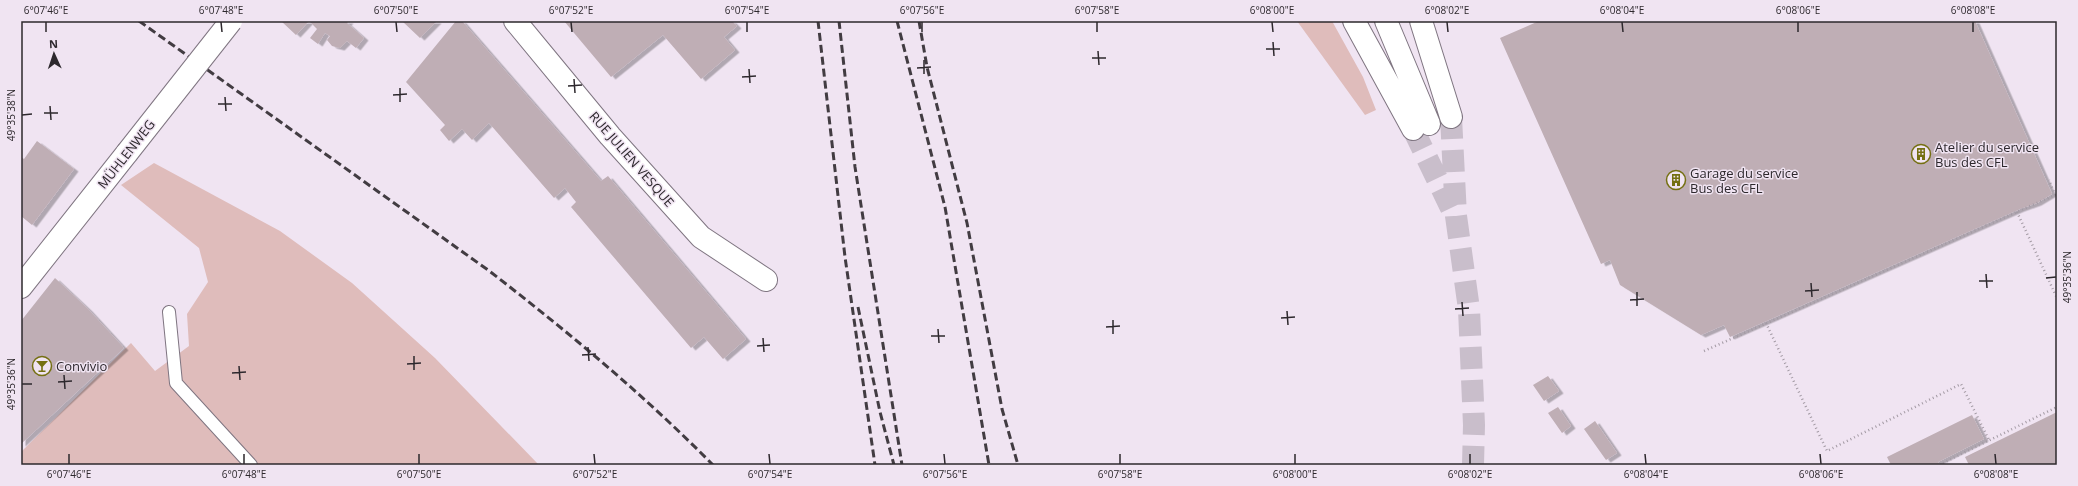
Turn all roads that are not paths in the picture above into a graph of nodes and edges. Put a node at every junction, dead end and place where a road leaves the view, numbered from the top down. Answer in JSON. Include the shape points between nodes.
{"nodes":[{"id":1,"x":231,"y":21,"type":"edge"},
{"id":2,"x":515,"y":21,"type":"edge"},
{"id":3,"x":1354,"y":21,"type":"edge"},
{"id":4,"x":1386,"y":21,"type":"edge"},
{"id":5,"x":1421,"y":21,"type":"edge"},
{"id":6,"x":1451,"y":117,"type":"tunnel mouth"},
{"id":7,"x":766,"y":280,"type":"dead end"},
{"id":8,"x":21,"y":287,"type":"edge"},
{"id":9,"x":169,"y":312,"type":"dead end"},
{"id":10,"x":251,"y":465,"type":"edge"}],
"edges":[{"from":1,"to":8,"type":"main road","name":"MÜHLENWEG","bridge":true},
{"from":2,"to":7,"type":"main road","name":"RUE JULIEN VESQUE","via":[[610,136],[701,237]]},
{"from":3,"to":4,"type":"main road","via":[[1421,127]]},
{"from":5,"to":6,"type":"main road"},
{"from":9,"to":10,"type":"lane","via":[[176,383]]}]}
